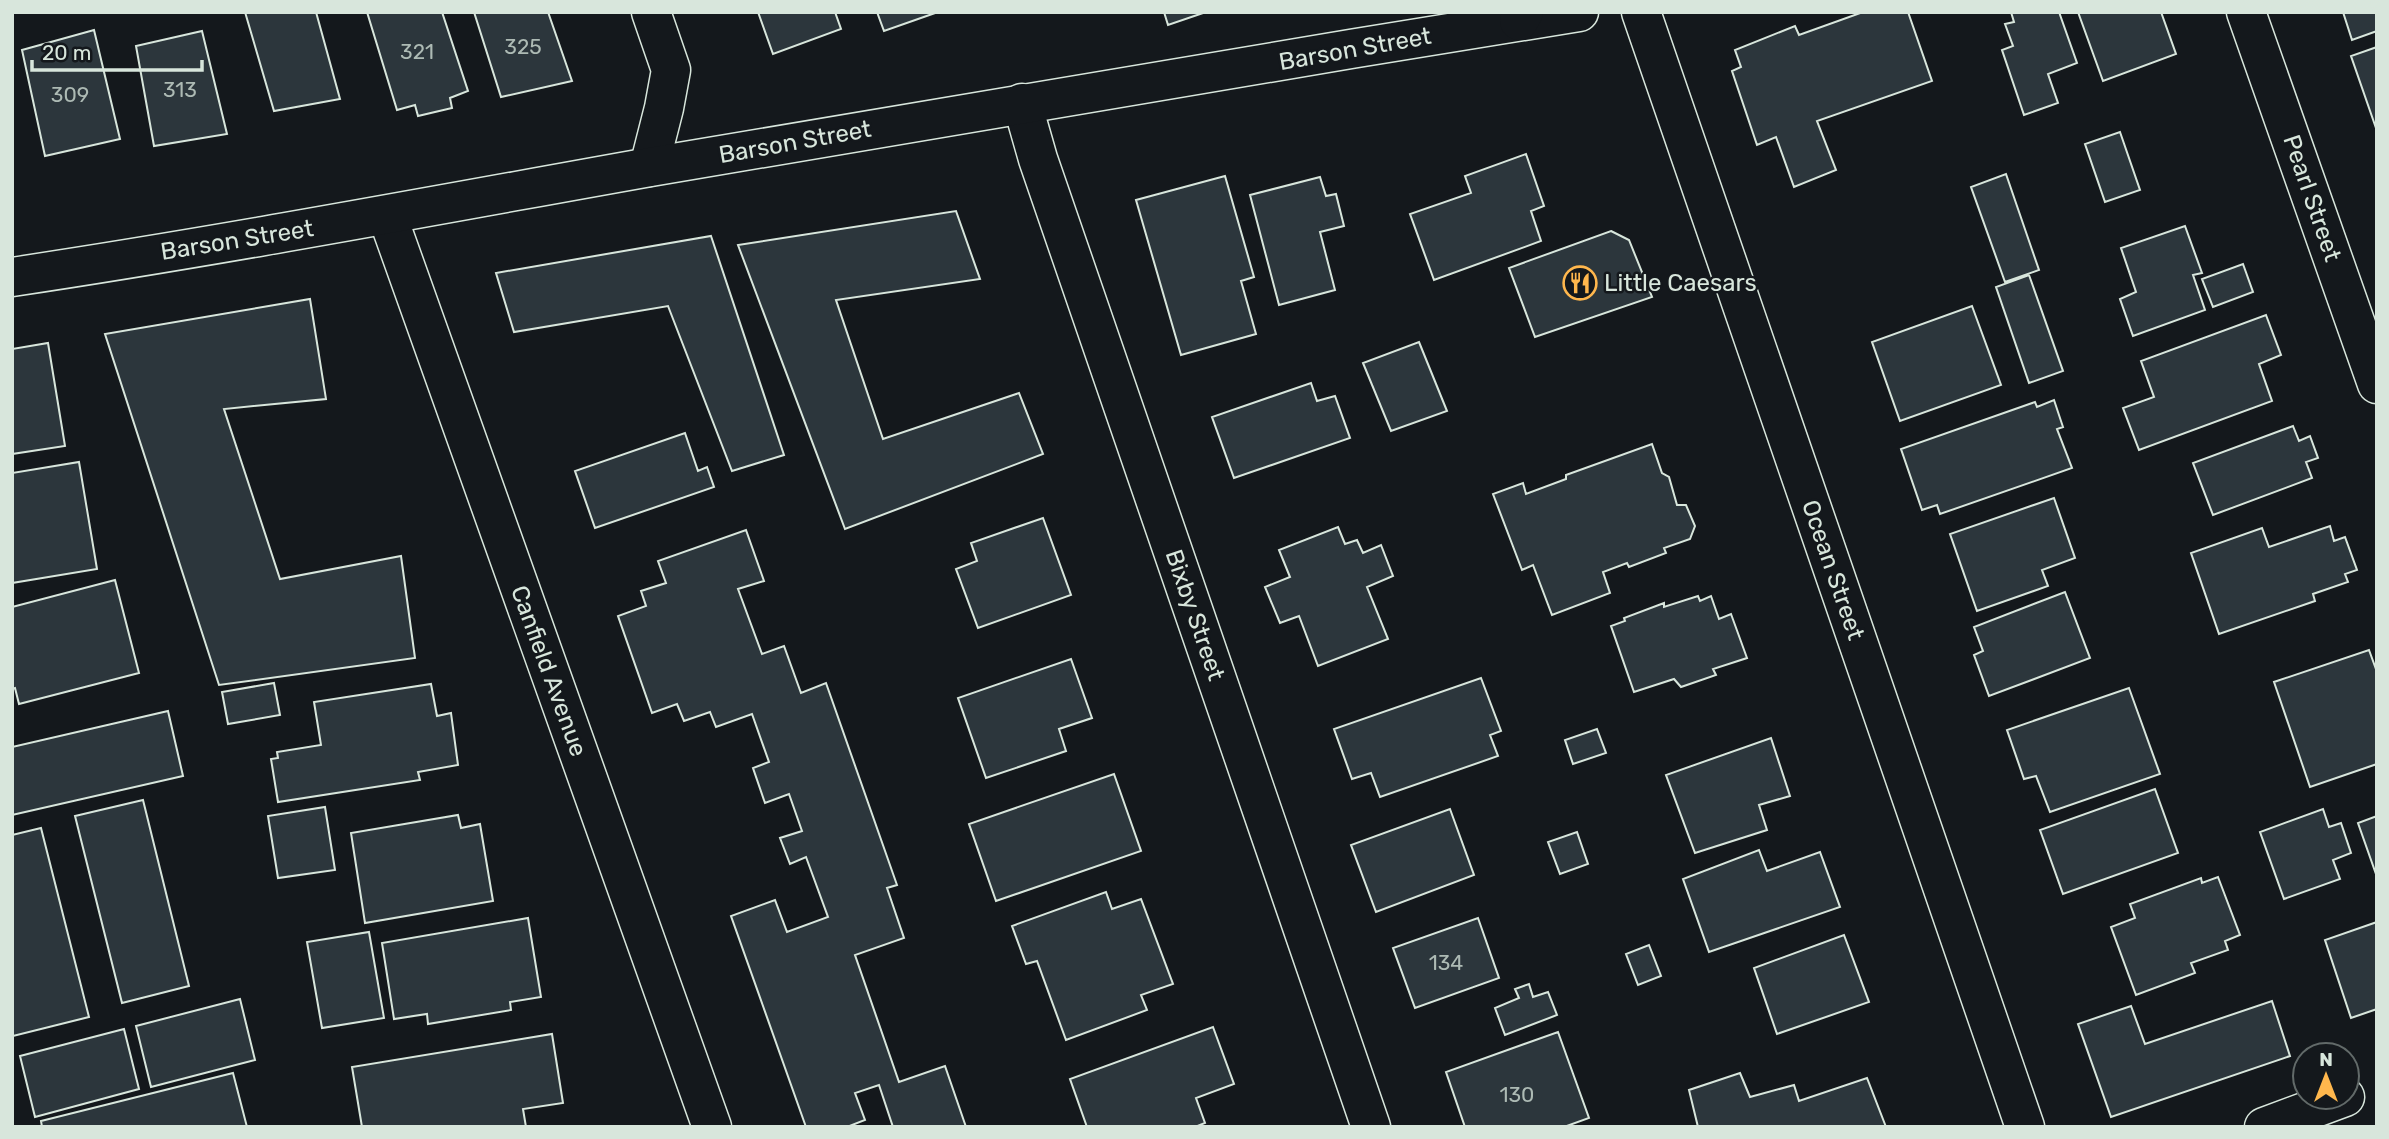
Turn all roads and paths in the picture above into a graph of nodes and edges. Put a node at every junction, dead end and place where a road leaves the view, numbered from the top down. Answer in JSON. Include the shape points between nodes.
{"nodes":[{"id":1,"x":652,"y":12,"type":"edge"},
{"id":2,"x":1579,"y":12,"type":"edge"},
{"id":3,"x":1641,"y":12,"type":"edge"},
{"id":4,"x":2246,"y":12,"type":"edge"},
{"id":5,"x":1521,"y":16,"type":"edge"},
{"id":6,"x":1022,"y":103,"type":"junction"},
{"id":7,"x":649,"y":167,"type":"junction"},
{"id":8,"x":387,"y":215,"type":"junction"},
{"id":9,"x":12,"y":277,"type":"edge"},
{"id":10,"x":2377,"y":384,"type":"edge"},
{"id":11,"x":2307,"y":1111,"type":"edge"},
{"id":12,"x":712,"y":1127,"type":"edge"},
{"id":13,"x":1371,"y":1127,"type":"edge"},
{"id":14,"x":2025,"y":1127,"type":"edge"},
{"id":15,"x":2263,"y":1127,"type":"edge"}],
"edges":[{"from":1,"to":7,"type":"street","via":[[671,70]]},
{"from":2,"to":5,"type":"street","name":"Barson Street"},
{"from":3,"to":14,"type":"street","name":"Ocean Street"},
{"from":4,"to":10,"type":"street","name":"Pearl Street"},
{"from":5,"to":6,"type":"street","name":"Barson Street"},
{"from":6,"to":7,"type":"street","name":"Barson Street"},
{"from":6,"to":13,"type":"street","name":"Bixby Street"},
{"from":7,"to":8,"type":"street","name":"Barson Street"},
{"from":8,"to":9,"type":"street","name":"Barson Street"},
{"from":8,"to":12,"type":"street","name":"Canfield Avenue"},
{"from":11,"to":15,"type":"street"}]}
